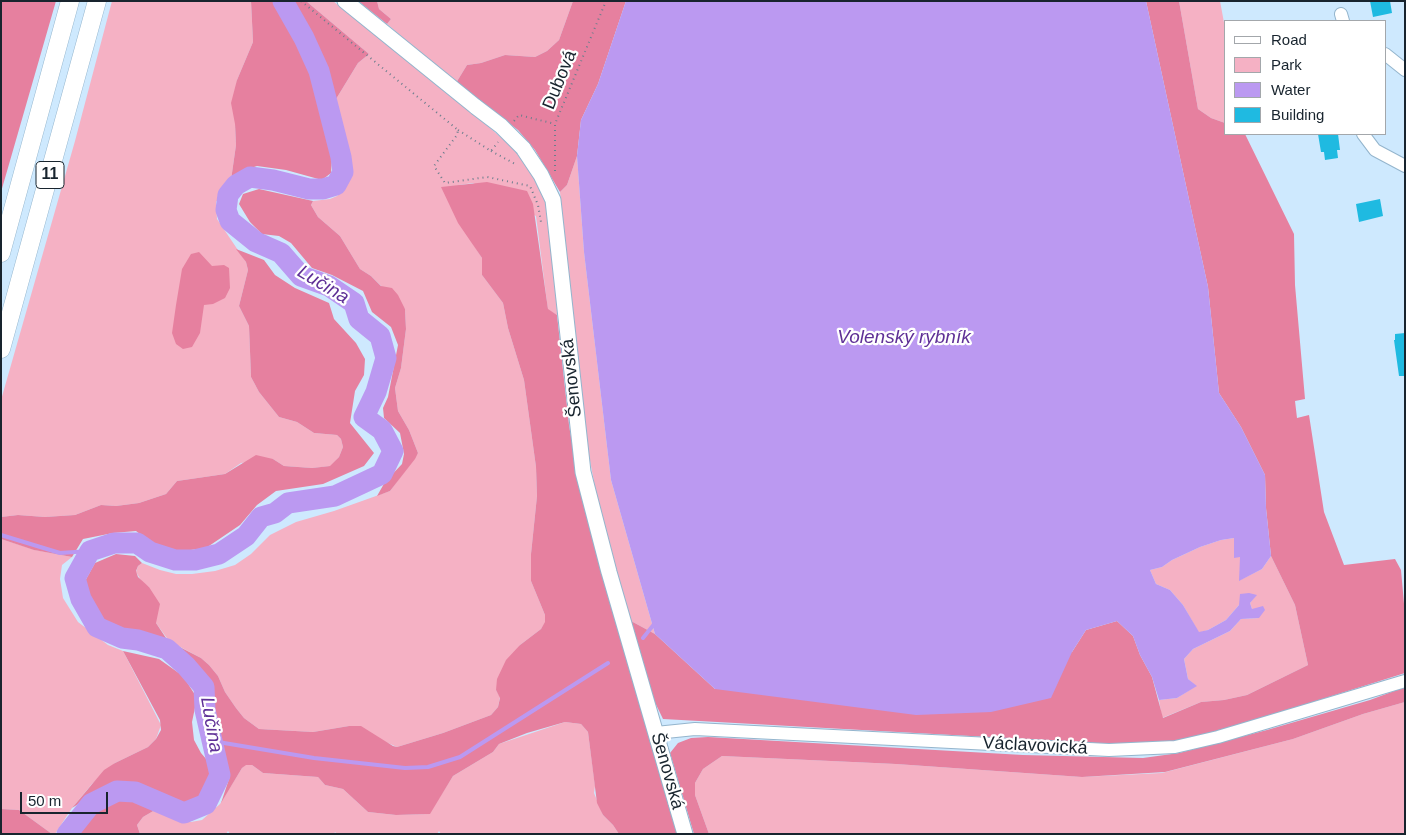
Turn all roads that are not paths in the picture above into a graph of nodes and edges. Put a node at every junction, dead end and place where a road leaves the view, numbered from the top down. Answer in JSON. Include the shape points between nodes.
{"nodes":[{"id":1,"x":70,"y":1,"type":"edge"},
{"id":2,"x":97,"y":1,"type":"edge"},
{"id":3,"x":345,"y":1,"type":"edge"},
{"id":4,"x":1386,"y":55,"type":"edge"},
{"id":5,"x":1405,"y":70,"type":"edge"},
{"id":6,"x":1364,"y":135,"type":"edge"},
{"id":7,"x":1405,"y":166,"type":"edge"},
{"id":8,"x":1,"y":253,"type":"edge"},
{"id":9,"x":1,"y":349,"type":"edge"},
{"id":10,"x":1405,"y":681,"type":"edge"},
{"id":11,"x":656,"y":732,"type":"junction"},
{"id":12,"x":685,"y":834,"type":"edge"}],
"edges":[{"from":1,"to":8,"type":"highway","number":"11"},
{"from":2,"to":9,"type":"highway","number":"11"},
{"from":3,"to":11,"type":"main road","name":"Šenovská","bridge":true,"via":[[501,126],[527,155],[553,200],[583,472]]},
{"from":4,"to":5,"type":"street"},
{"from":6,"to":7,"type":"street","via":[[1375,150]]},
{"from":10,"to":11,"type":"street","name":"Václavovická","via":[[1175,747],[1109,750],[695,729]]},
{"from":11,"to":12,"type":"main road","name":"Šenovská"}]}
